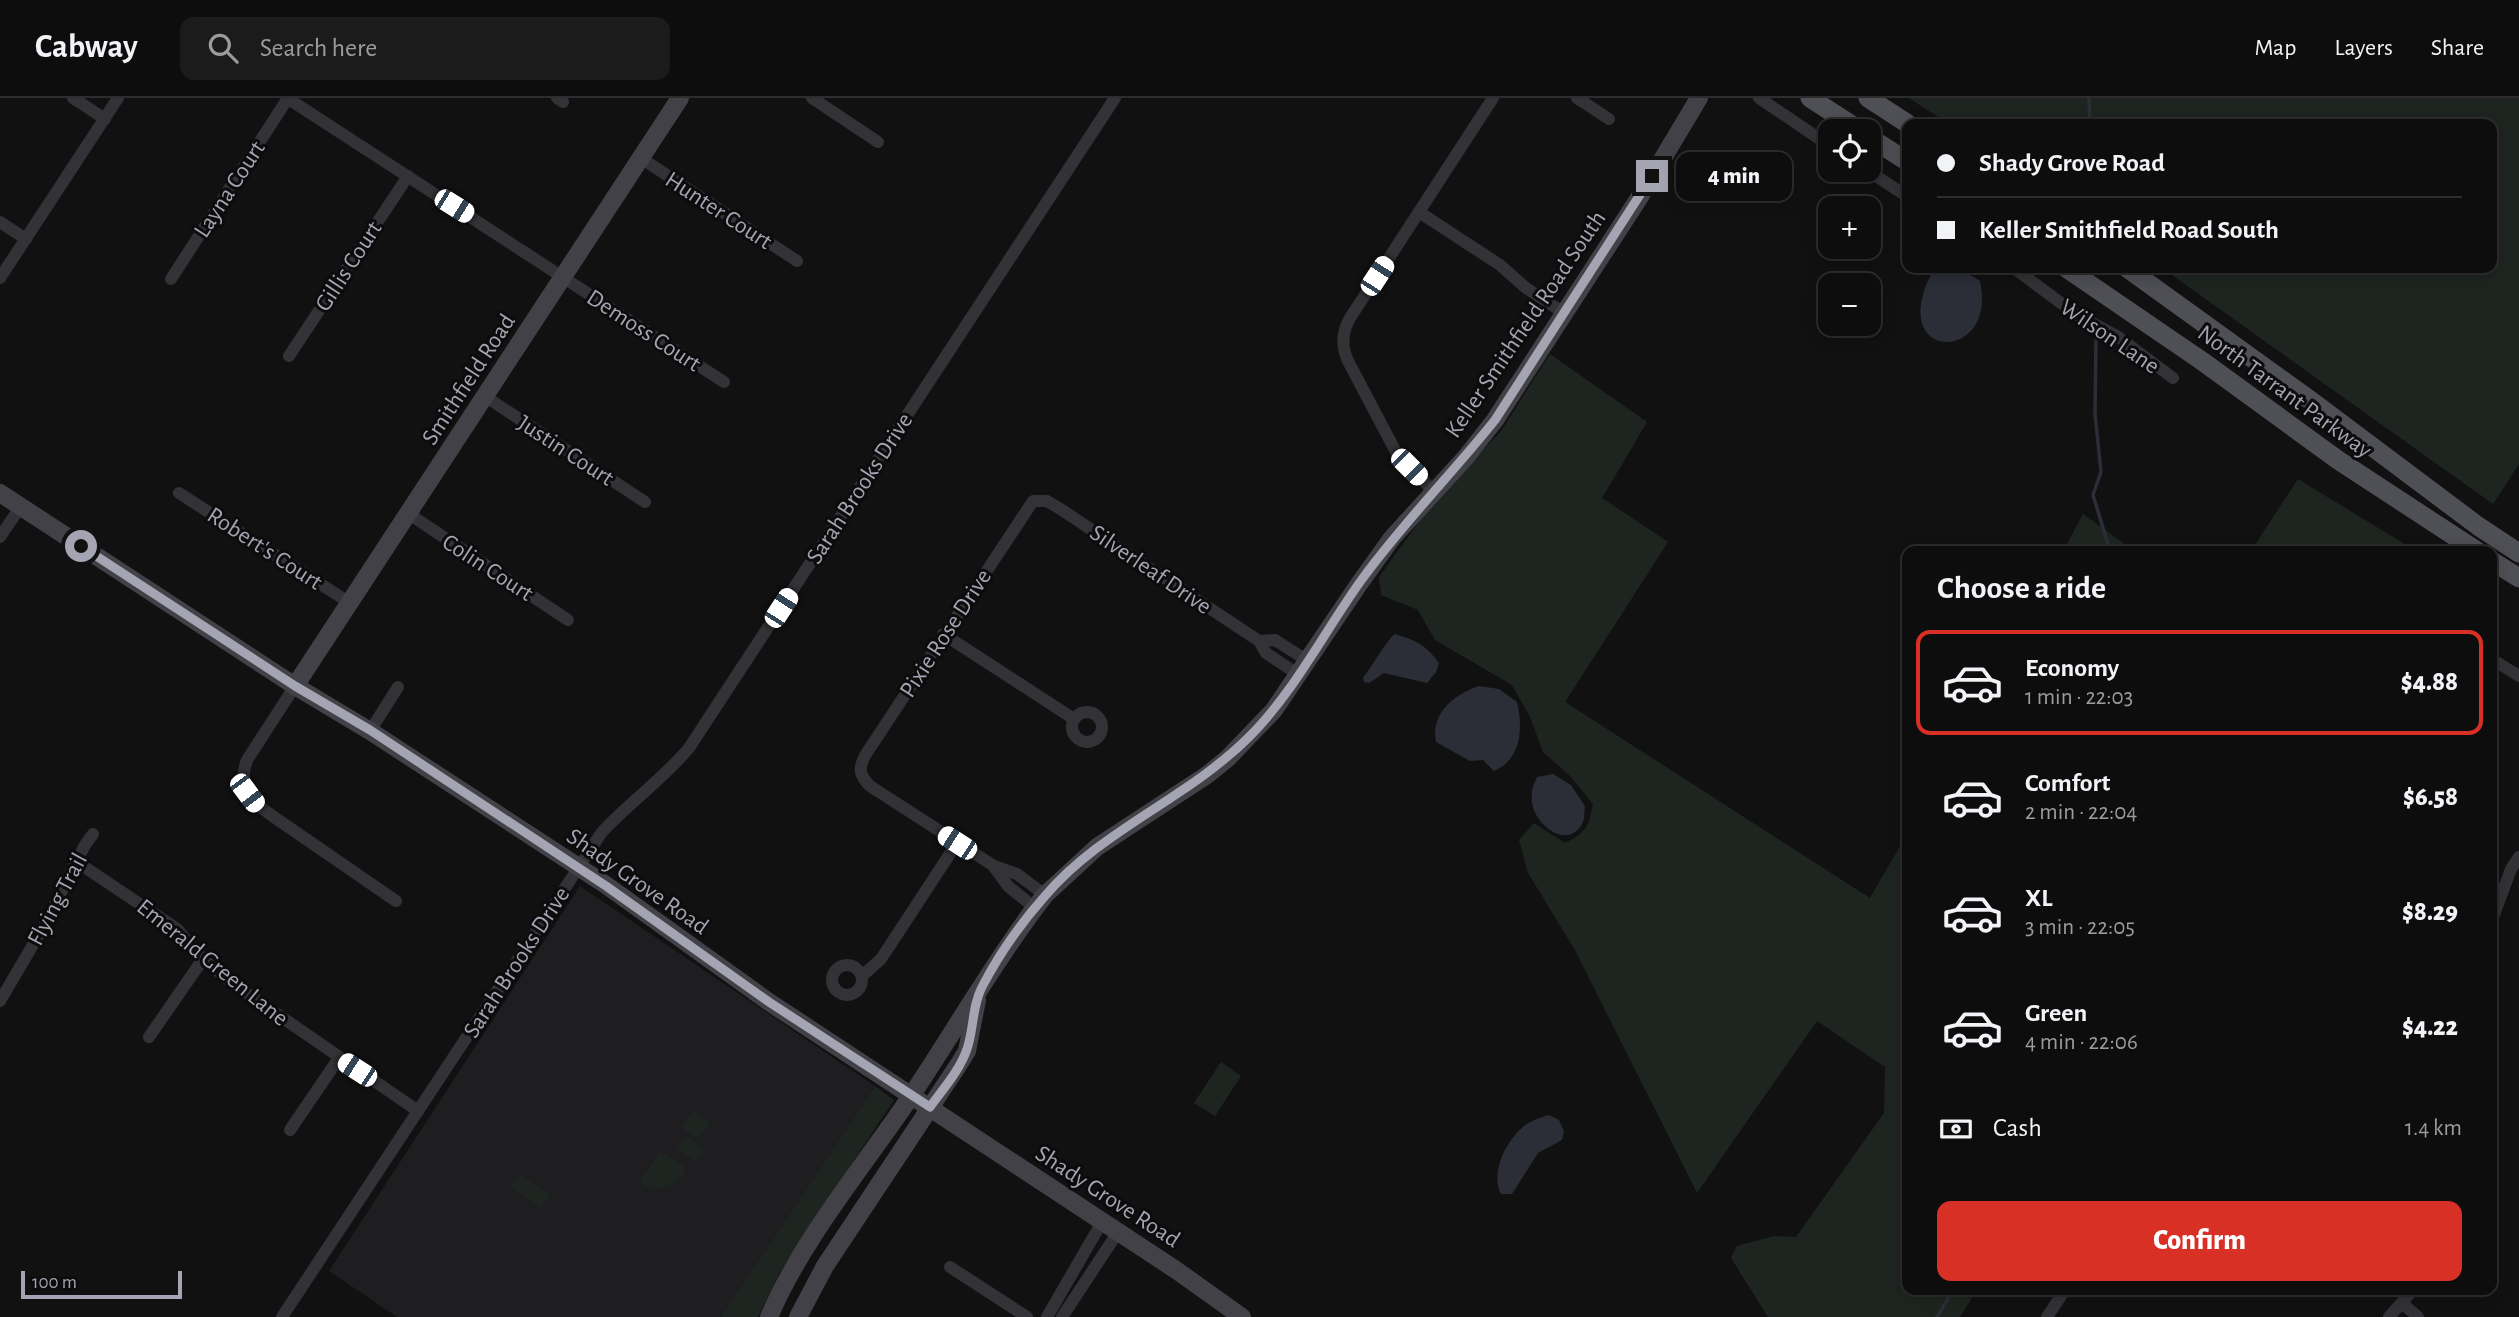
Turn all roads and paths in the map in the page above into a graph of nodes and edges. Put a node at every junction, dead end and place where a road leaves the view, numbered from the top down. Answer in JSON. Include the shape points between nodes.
{"nodes":[{"id":1,"x":73,"y":98,"type":"edge"},
{"id":2,"x":118,"y":98,"type":"edge"},
{"id":3,"x":288,"y":98,"type":"edge"},
{"id":4,"x":680,"y":98,"type":"edge"},
{"id":5,"x":812,"y":98,"type":"edge"},
{"id":6,"x":1115,"y":98,"type":"edge"},
{"id":7,"x":1493,"y":98,"type":"edge"},
{"id":8,"x":1577,"y":98,"type":"edge"},
{"id":9,"x":1699,"y":98,"type":"edge"},
{"id":10,"x":1759,"y":98,"type":"edge"},
{"id":11,"x":1810,"y":98,"type":"edge"},
{"id":12,"x":1868,"y":98,"type":"edge"},
{"id":13,"x":1609,"y":118,"type":"dead end"},
{"id":14,"x":105,"y":119,"type":"junction"},
{"id":15,"x":1842,"y":119,"type":"edge"},
{"id":16,"x":1902,"y":120,"type":"edge"},
{"id":17,"x":1818,"y":138,"type":"edge"},
{"id":18,"x":878,"y":142,"type":"dead end"},
{"id":19,"x":1881,"y":149,"type":"edge"},
{"id":20,"x":641,"y":158,"type":"junction"},
{"id":21,"x":1902,"y":159,"type":"edge"},
{"id":22,"x":408,"y":176,"type":"junction"},
{"id":23,"x":1881,"y":179,"type":"edge"},
{"id":24,"x":1902,"y":193,"type":"edge"},
{"id":25,"x":1419,"y":212,"type":"junction"},
{"id":26,"x":0,"y":222,"type":"edge"},
{"id":27,"x":26,"y":239,"type":"junction"},
{"id":28,"x":797,"y":261,"type":"dead end"},
{"id":29,"x":2021,"y":273,"type":"edge"},
{"id":30,"x":2073,"y":273,"type":"edge"},
{"id":31,"x":2134,"y":273,"type":"edge"},
{"id":32,"x":564,"y":277,"type":"junction"},
{"id":33,"x":0,"y":278,"type":"edge"},
{"id":34,"x":171,"y":279,"type":"dead end"},
{"id":35,"x":1564,"y":313,"type":"junction"},
{"id":36,"x":289,"y":356,"type":"dead end"},
{"id":37,"x":2173,"y":378,"type":"dead end"},
{"id":38,"x":724,"y":382,"type":"dead end"},
{"id":39,"x":486,"y":397,"type":"junction"},
{"id":40,"x":1433,"y":491,"type":"junction"},
{"id":41,"x":0,"y":493,"type":"edge"},
{"id":42,"x":179,"y":493,"type":"dead end"},
{"id":43,"x":1041,"y":499,"type":"joint"},
{"id":44,"x":645,"y":502,"type":"dead end"},
{"id":45,"x":21,"y":506,"type":"junction"},
{"id":46,"x":408,"y":514,"type":"junction"},
{"id":47,"x":0,"y":537,"type":"edge"},
{"id":48,"x":2469,"y":546,"type":"edge"},
{"id":49,"x":2519,"y":553,"type":"edge"},
{"id":50,"x":2497,"y":564,"type":"edge"},
{"id":51,"x":2519,"y":579,"type":"edge"},
{"id":52,"x":350,"y":603,"type":"junction"},
{"id":53,"x":568,"y":620,"type":"dead end"},
{"id":54,"x":943,"y":634,"type":"junction"},
{"id":55,"x":2497,"y":663,"type":"edge"},
{"id":56,"x":1303,"y":668,"type":"junction"},
{"id":57,"x":2519,"y":676,"type":"edge"},
{"id":58,"x":295,"y":686,"type":"junction"},
{"id":59,"x":398,"y":687,"type":"dead end"},
{"id":60,"x":1074,"y":719,"type":"dead end"},
{"id":61,"x":370,"y":730,"type":"junction"},
{"id":62,"x":93,"y":834,"type":"dead end"},
{"id":63,"x":957,"y":843,"type":"junction"},
{"id":64,"x":2519,"y":857,"type":"edge"},
{"id":65,"x":77,"y":862,"type":"junction"},
{"id":66,"x":577,"y":867,"type":"junction"},
{"id":67,"x":396,"y":901,"type":"dead end"},
{"id":68,"x":1040,"y":902,"type":"junction"},
{"id":69,"x":2497,"y":907,"type":"edge"},
{"id":70,"x":203,"y":959,"type":"junction"},
{"id":71,"x":862,"y":976,"type":"dead end"},
{"id":72,"x":980,"y":989,"type":"junction"},
{"id":73,"x":0,"y":1001,"type":"edge"},
{"id":74,"x":149,"y":1037,"type":"dead end"},
{"id":75,"x":339,"y":1058,"type":"junction"},
{"id":76,"x":912,"y":1095,"type":"junction"},
{"id":77,"x":930,"y":1107,"type":"junction"},
{"id":78,"x":418,"y":1111,"type":"junction"},
{"id":79,"x":290,"y":1130,"type":"dead end"},
{"id":80,"x":1102,"y":1222,"type":"junction"},
{"id":81,"x":1118,"y":1233,"type":"junction"},
{"id":82,"x":950,"y":1267,"type":"dead end"},
{"id":83,"x":2062,"y":1295,"type":"edge"},
{"id":84,"x":2409,"y":1295,"type":"edge"},
{"id":85,"x":2402,"y":1303,"type":"junction"},
{"id":86,"x":282,"y":1317,"type":"edge"},
{"id":87,"x":769,"y":1317,"type":"edge"},
{"id":88,"x":798,"y":1317,"type":"edge"},
{"id":89,"x":1027,"y":1317,"type":"edge"},
{"id":90,"x":1047,"y":1317,"type":"edge"},
{"id":91,"x":1062,"y":1317,"type":"edge"},
{"id":92,"x":1242,"y":1317,"type":"edge"},
{"id":93,"x":2047,"y":1317,"type":"edge"},
{"id":94,"x":2389,"y":1317,"type":"edge"},
{"id":95,"x":2418,"y":1317,"type":"edge"}],
"edges":[{"from":1,"to":14,"type":"street"},
{"from":2,"to":14,"type":"street"},
{"from":3,"to":22,"type":"street","name":"Demoss Court"},
{"from":3,"to":34,"type":"street","name":"Layna Court"},
{"from":4,"to":20,"type":"main road","name":"Smithfield Road"},
{"from":5,"to":18,"type":"street"},
{"from":6,"to":66,"type":"street","name":"Sarah Brooks Drive","via":[[689,748],[623,809]]},
{"from":7,"to":25,"type":"street"},
{"from":8,"to":13,"type":"street"},
{"from":9,"to":35,"type":"main road","name":"Keller Smithfield Road South"},
{"from":10,"to":17,"type":"street"},
{"from":11,"to":15,"type":"main road"},
{"from":12,"to":16,"type":"main road"},
{"from":14,"to":27,"type":"street"},
{"from":19,"to":21,"type":"main road"},
{"from":20,"to":28,"type":"street","name":"Hunter Court"},
{"from":20,"to":32,"type":"main road","name":"Smithfield Road"},
{"from":22,"to":32,"type":"street","name":"Demoss Court"},
{"from":22,"to":36,"type":"street","name":"Gillis Court"},
{"from":23,"to":24,"type":"street"},
{"from":25,"to":35,"type":"street"},
{"from":25,"to":40,"type":"street","via":[[1350,318],[1343,342],[1396,452]]},
{"from":26,"to":27,"type":"street"},
{"from":27,"to":33,"type":"street"},
{"from":29,"to":37,"type":"street","name":"Wilson Lane"},
{"from":30,"to":48,"type":"main road","name":"North Tarrant Parkway","via":[[2349,468]]},
{"from":31,"to":49,"type":"main road","name":"North Tarrant Parkway"},
{"from":32,"to":38,"type":"street","name":"Demoss Court"},
{"from":32,"to":39,"type":"main road","name":"Smithfield Road"},
{"from":35,"to":40,"type":"main road","name":"Keller Smithfield Road South","via":[[1495,420]]},
{"from":39,"to":44,"type":"street","name":"Justin Court"},
{"from":39,"to":46,"type":"main road","name":"Smithfield Road"},
{"from":40,"to":56,"type":"main road","name":"Keller Smithfield Road South","via":[[1392,538]]},
{"from":41,"to":45,"type":"main road","name":"Shady Grove Road"},
{"from":42,"to":52,"type":"street","name":"Robert's Court"},
{"from":43,"to":54,"type":"street","name":"Pixie Rose Drive","via":[[1027,508]]},
{"from":43,"to":56,"type":"street","name":"Silverleaf Drive","via":[[1259,641],[1266,653]]},
{"from":45,"to":47,"type":"street"},
{"from":45,"to":58,"type":"main road","name":"Shady Grove Road"},
{"from":46,"to":52,"type":"main road","name":"Smithfield Road"},
{"from":46,"to":53,"type":"street","name":"Colin Court"},
{"from":50,"to":51,"type":"main road"},
{"from":52,"to":58,"type":"main road","name":"Smithfield Road"},
{"from":54,"to":60,"type":"street"},
{"from":54,"to":63,"type":"street","name":"Pixie Rose Drive","via":[[861,762],[861,775],[870,786]]},
{"from":55,"to":57,"type":"street"},
{"from":56,"to":68,"type":"main road","name":"Keller Smithfield Road South","via":[[1274,710],[1228,758],[1097,847]]},
{"from":58,"to":61,"type":"main road","name":"Shady Grove Road"},
{"from":58,"to":67,"type":"street","via":[[247,760],[243,770],[247,793],[256,805]]},
{"from":59,"to":61,"type":"street"},
{"from":61,"to":66,"type":"main road","name":"Shady Grove Road"},
{"from":62,"to":65,"type":"street","name":"Flying Trail"},
{"from":63,"to":68,"type":"street","via":[[994,866],[1008,886]]},
{"from":63,"to":71,"type":"street","via":[[881,959]]},
{"from":64,"to":69,"type":"street"},
{"from":65,"to":70,"type":"street","name":"Emerald Green Lane","via":[[163,918]]},
{"from":65,"to":73,"type":"street","name":"Flying Trail"},
{"from":66,"to":76,"type":"main road","name":"Shady Grove Road","via":[[769,1002]]},
{"from":66,"to":78,"type":"street","name":"Sarah Brooks Drive"},
{"from":68,"to":72,"type":"main road","name":"Keller Smithfield Road South"},
{"from":70,"to":74,"type":"street"},
{"from":70,"to":75,"type":"street","name":"Emerald Green Lane"},
{"from":72,"to":76,"type":"main road","name":"Keller Smithfield Road South"},
{"from":72,"to":77,"type":"main road","name":"Keller Smithfield Road South","via":[[967,1051]]},
{"from":75,"to":78,"type":"street","name":"Emerald Green Lane"},
{"from":75,"to":79,"type":"street"},
{"from":76,"to":77,"type":"main road","name":"Shady Grove Road"},
{"from":76,"to":87,"type":"main road","name":"Keller Smithfield Road South","via":[[823,1223]]},
{"from":77,"to":80,"type":"main road","name":"Shady Grove Road"},
{"from":77,"to":88,"type":"main road","name":"Keller Smithfield Road South","via":[[825,1266]]},
{"from":78,"to":86,"type":"street","name":"Sarah Brooks Drive"},
{"from":80,"to":81,"type":"main road","name":"Shady Grove Road"},
{"from":80,"to":90,"type":"street"},
{"from":81,"to":91,"type":"street"},
{"from":81,"to":92,"type":"main road","name":"Shady Grove Road"},
{"from":82,"to":89,"type":"street"},
{"from":83,"to":93,"type":"street"},
{"from":84,"to":85,"type":"street"},
{"from":85,"to":94,"type":"street"},
{"from":85,"to":95,"type":"street"}]}
